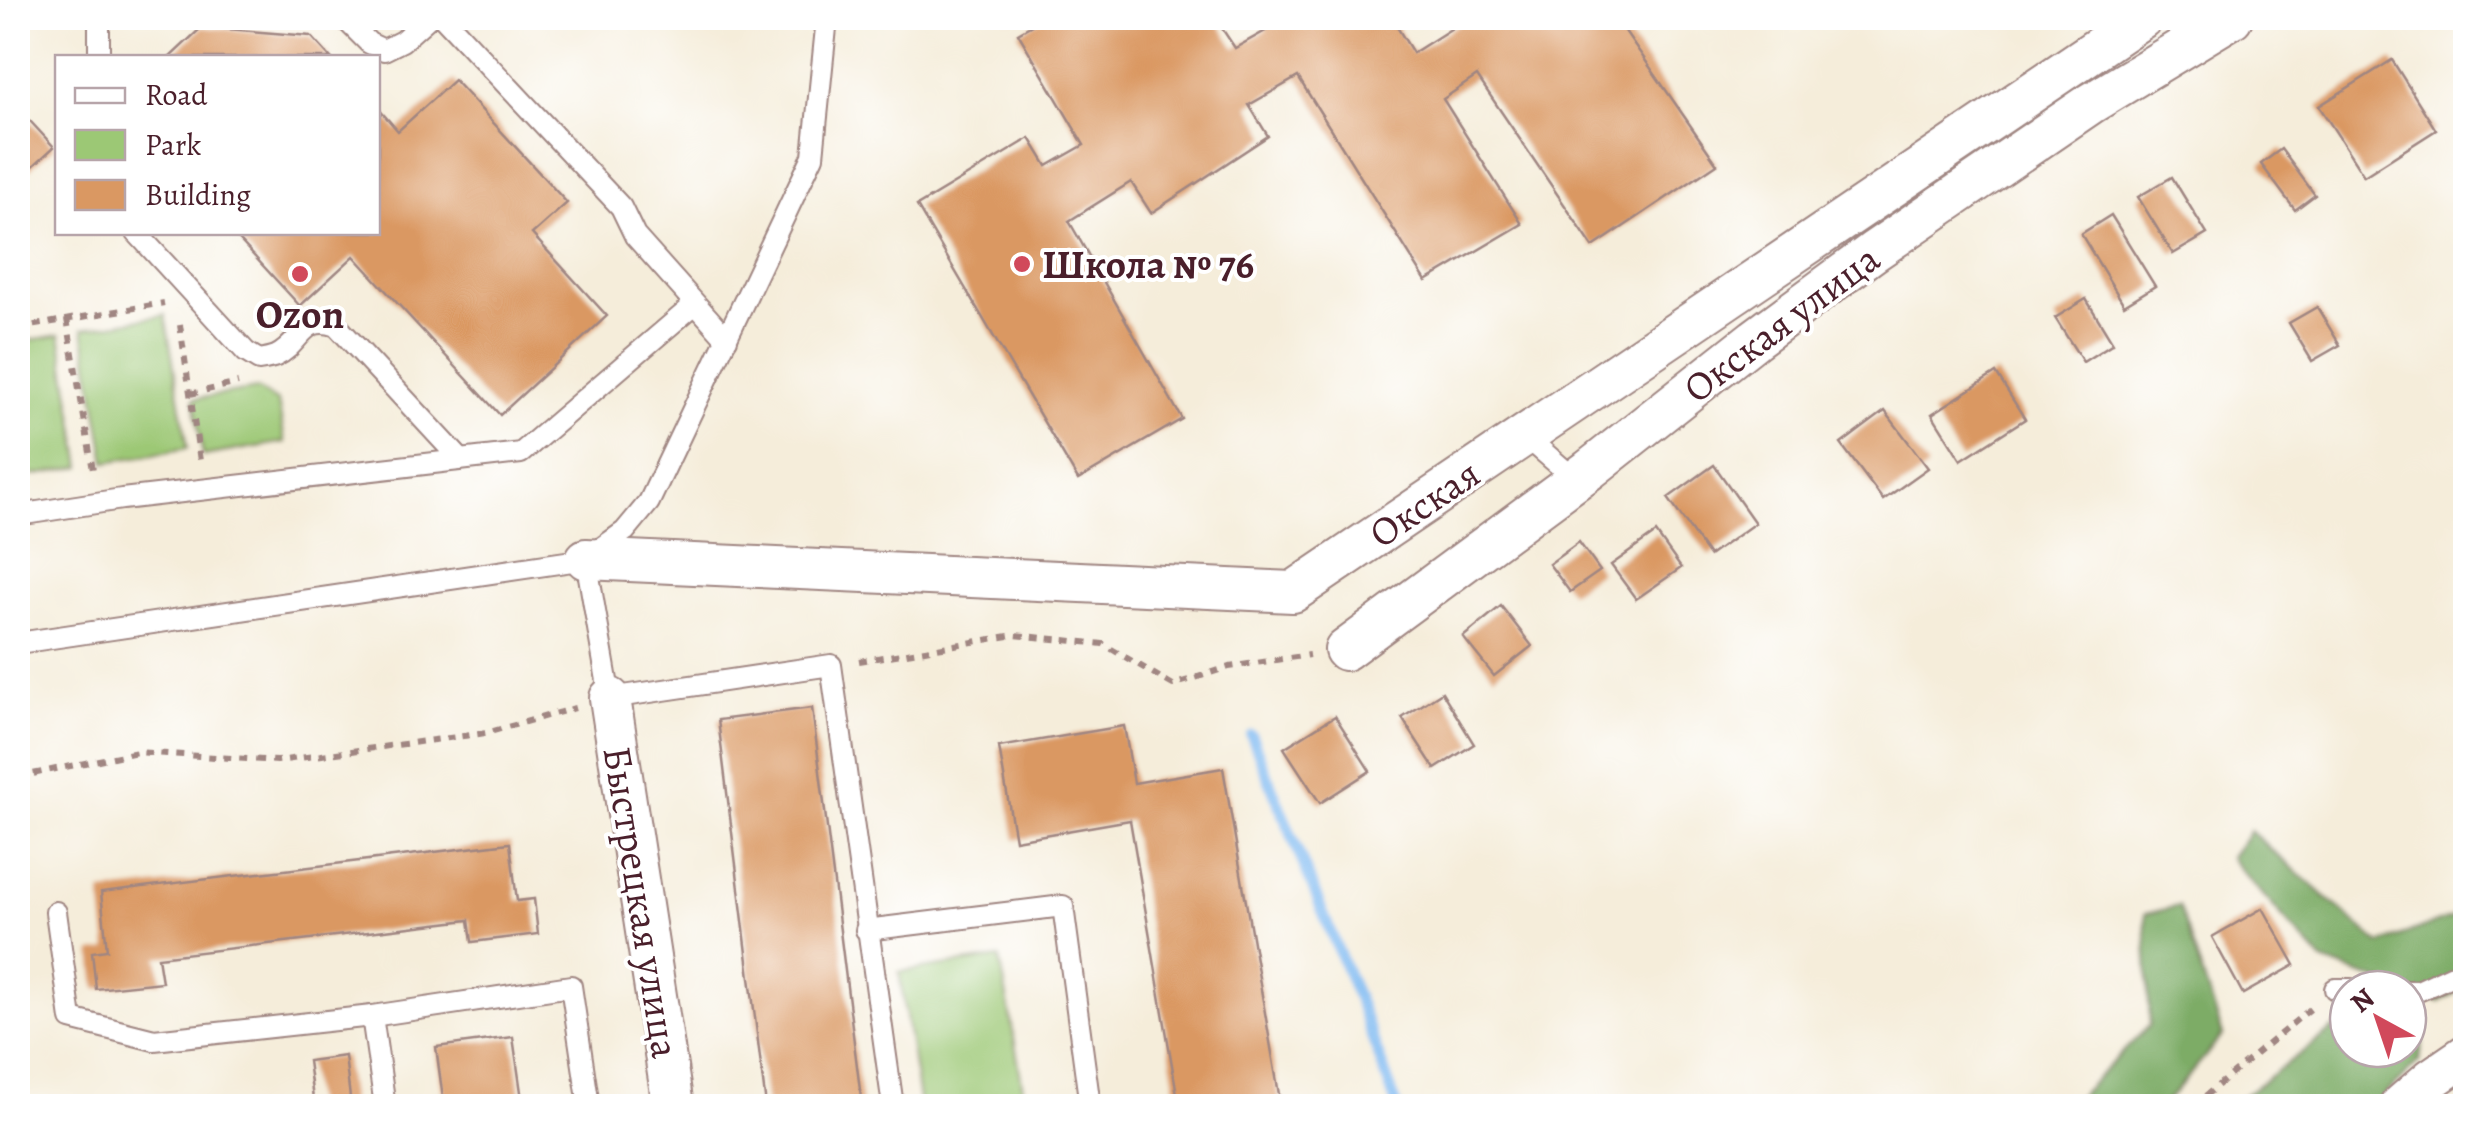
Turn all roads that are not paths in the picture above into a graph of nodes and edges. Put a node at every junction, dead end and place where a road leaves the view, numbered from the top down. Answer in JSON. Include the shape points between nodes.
{"nodes":[{"id":1,"x":99,"y":18,"type":"edge"},
{"id":2,"x":344,"y":18,"type":"edge"},
{"id":3,"x":428,"y":18,"type":"edge"},
{"id":4,"x":444,"y":18,"type":"edge"},
{"id":5,"x":828,"y":18,"type":"edge"},
{"id":6,"x":2142,"y":18,"type":"edge"},
{"id":7,"x":2232,"y":18,"type":"edge"},
{"id":8,"x":99,"y":55,"type":"edge"},
{"id":9,"x":2029,"y":120,"type":"junction"},
{"id":10,"x":139,"y":235,"type":"edge"},
{"id":11,"x":695,"y":304,"type":"junction"},
{"id":12,"x":726,"y":339,"type":"junction"},
{"id":13,"x":1524,"y":436,"type":"junction"},
{"id":14,"x":460,"y":460,"type":"junction"},
{"id":15,"x":1576,"y":480,"type":"junction"},
{"id":16,"x":18,"y":515,"type":"edge"},
{"id":17,"x":586,"y":559,"type":"junction"},
{"id":18,"x":18,"y":643,"type":"edge"},
{"id":19,"x":1345,"y":650,"type":"road end"},
{"id":20,"x":610,"y":698,"type":"junction"},
{"id":21,"x":56,"y":912,"type":"dead end"},
{"id":22,"x":866,"y":930,"type":"junction"},
{"id":23,"x":2466,"y":968,"type":"edge"},
{"id":24,"x":2428,"y":986,"type":"edge"},
{"id":25,"x":372,"y":1016,"type":"junction"},
{"id":26,"x":2466,"y":1055,"type":"edge"},
{"id":27,"x":385,"y":1106,"type":"edge"},
{"id":28,"x":589,"y":1106,"type":"edge"},
{"id":29,"x":673,"y":1106,"type":"edge"},
{"id":30,"x":892,"y":1106,"type":"edge"},
{"id":31,"x":1090,"y":1106,"type":"edge"},
{"id":32,"x":2400,"y":1106,"type":"edge"}],
"edges":[{"from":1,"to":8,"type":"lane"},
{"from":2,"to":3,"type":"lane","via":[[384,50]]},
{"from":4,"to":11,"type":"lane","via":[[621,207],[635,236]]},
{"from":5,"to":12,"type":"lane","via":[[813,156]]},
{"from":6,"to":9,"type":"street","name":"Окская"},
{"from":7,"to":9,"type":"street","name":"Окская улица","via":[[2090,104]]},
{"from":9,"to":13,"type":"street","name":"Окская"},
{"from":9,"to":15,"type":"street","name":"Окская улица","via":[[1858,263]]},
{"from":10,"to":14,"type":"lane","via":[[259,360],[278,356],[310,325],[338,326]]},
{"from":11,"to":12,"type":"lane"},
{"from":11,"to":14,"type":"lane","via":[[520,452]]},
{"from":12,"to":17,"type":"lane","via":[[649,502],[625,531]]},
{"from":13,"to":15,"type":"lane"},
{"from":13,"to":17,"type":"street","name":"Окская","via":[[1292,592]]},
{"from":14,"to":16,"type":"lane"},
{"from":15,"to":19,"type":"street","name":"Окская улица"},
{"from":17,"to":18,"type":"lane"},
{"from":17,"to":20,"type":"lane"},
{"from":20,"to":22,"type":"lane","via":[[831,666]]},
{"from":20,"to":29,"type":"street","name":"Быстрецкая улица"},
{"from":21,"to":25,"type":"lane","via":[[71,1020],[154,1040]]},
{"from":22,"to":30,"type":"lane"},
{"from":22,"to":31,"type":"lane","via":[[1064,906]]},
{"from":23,"to":24,"type":"lane"},
{"from":25,"to":27,"type":"lane"},
{"from":25,"to":28,"type":"lane","via":[[571,986]]},
{"from":26,"to":32,"type":"street"}]}
